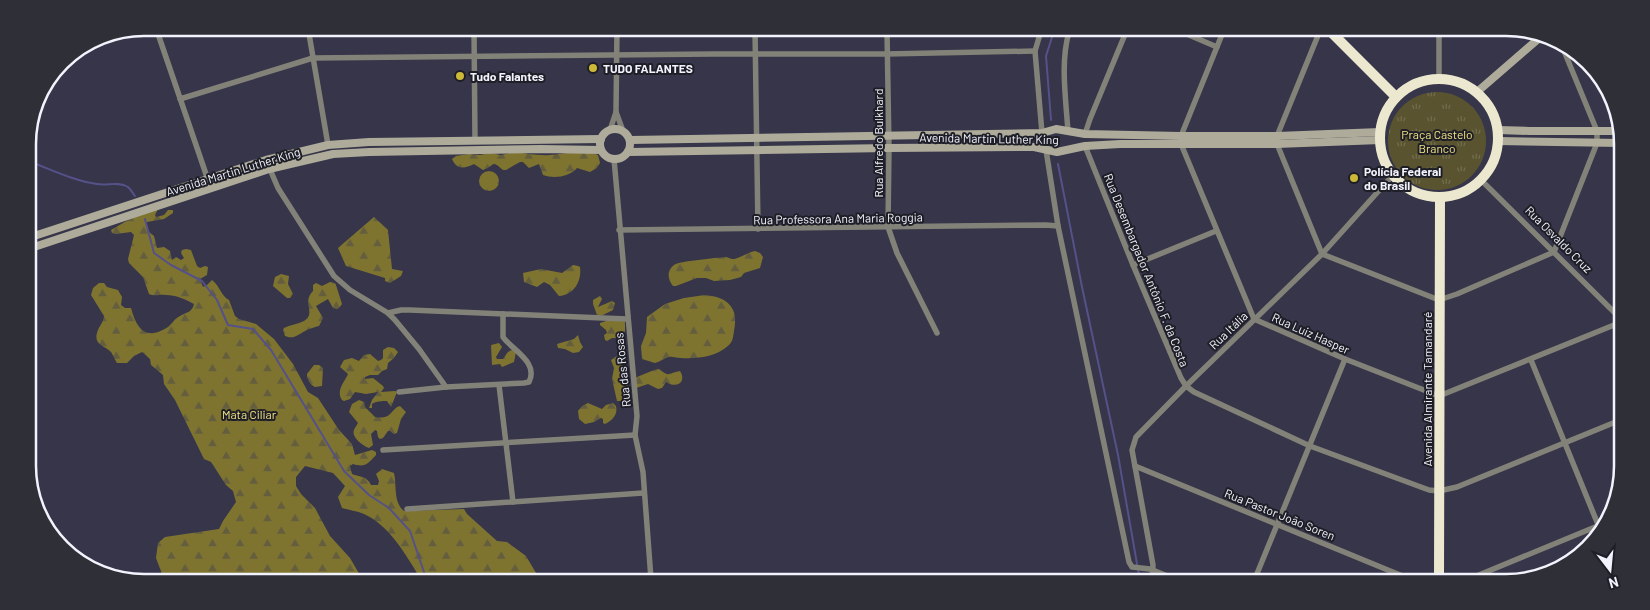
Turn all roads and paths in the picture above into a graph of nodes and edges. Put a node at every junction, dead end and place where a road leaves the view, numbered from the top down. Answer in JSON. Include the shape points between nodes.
{"nodes":[{"id":1,"x":159,"y":36,"type":"edge"},
{"id":2,"x":309,"y":36,"type":"edge"},
{"id":3,"x":474,"y":36,"type":"edge"},
{"id":4,"x":617,"y":36,"type":"edge"},
{"id":5,"x":756,"y":36,"type":"edge"},
{"id":6,"x":886,"y":36,"type":"edge"},
{"id":7,"x":1040,"y":36,"type":"edge"},
{"id":8,"x":1069,"y":36,"type":"edge"},
{"id":9,"x":1124,"y":36,"type":"edge"},
{"id":10,"x":1191,"y":36,"type":"edge"},
{"id":11,"x":1221,"y":36,"type":"edge"},
{"id":12,"x":1318,"y":36,"type":"edge"},
{"id":13,"x":1335,"y":36,"type":"edge"},
{"id":14,"x":1439,"y":36,"type":"edge"},
{"id":15,"x":1536,"y":41,"type":"edge"},
{"id":16,"x":1217,"y":47,"type":"junction"},
{"id":17,"x":1035,"y":51,"type":"junction"},
{"id":18,"x":1565,"y":53,"type":"edge"},
{"id":19,"x":886,"y":54,"type":"junction"},
{"id":20,"x":756,"y":55,"type":"junction"},
{"id":21,"x":474,"y":56,"type":"junction"},
{"id":22,"x":617,"y":56,"type":"junction"},
{"id":23,"x":312,"y":58,"type":"junction"},
{"id":24,"x":1439,"y":79,"type":"junction"},
{"id":25,"x":1477,"y":92,"type":"junction"},
{"id":26,"x":1396,"y":97,"type":"junction"},
{"id":27,"x":180,"y":99,"type":"junction"},
{"id":28,"x":616,"y":112,"type":"junction"},
{"id":29,"x":610,"y":130,"type":"junction"},
{"id":30,"x":1498,"y":130,"type":"junction"},
{"id":31,"x":623,"y":131,"type":"junction"},
{"id":32,"x":1613,"y":131,"type":"edge"},
{"id":33,"x":1068,"y":132,"type":"junction"},
{"id":34,"x":1597,"y":132,"type":"junction"},
{"id":35,"x":1042,"y":133,"type":"junction"},
{"id":36,"x":1085,"y":134,"type":"junction"},
{"id":37,"x":971,"y":135,"type":"junction"},
{"id":38,"x":1119,"y":135,"type":"junction"},
{"id":39,"x":1380,"y":136,"type":"junction"},
{"id":40,"x":889,"y":137,"type":"junction"},
{"id":41,"x":601,"y":139,"type":"junction"},
{"id":42,"x":757,"y":139,"type":"junction"},
{"id":43,"x":475,"y":140,"type":"junction"},
{"id":44,"x":630,"y":140,"type":"junction"},
{"id":45,"x":1181,"y":140,"type":"junction"},
{"id":46,"x":1277,"y":140,"type":"junction"},
{"id":47,"x":1498,"y":141,"type":"junction"},
{"id":48,"x":369,"y":142,"type":"junction"},
{"id":49,"x":1598,"y":143,"type":"junction"},
{"id":50,"x":1614,"y":143,"type":"edge"},
{"id":51,"x":1120,"y":144,"type":"junction"},
{"id":52,"x":328,"y":145,"type":"junction"},
{"id":53,"x":1085,"y":146,"type":"junction"},
{"id":54,"x":889,"y":148,"type":"junction"},
{"id":55,"x":970,"y":148,"type":"junction"},
{"id":56,"x":1068,"y":149,"type":"junction"},
{"id":57,"x":601,"y":150,"type":"junction"},
{"id":58,"x":757,"y":150,"type":"junction"},
{"id":59,"x":1046,"y":150,"type":"junction"},
{"id":60,"x":369,"y":152,"type":"junction"},
{"id":61,"x":628,"y":152,"type":"junction"},
{"id":62,"x":614,"y":159,"type":"junction"},
{"id":63,"x":266,"y":160,"type":"junction"},
{"id":64,"x":270,"y":169,"type":"junction"},
{"id":65,"x":1394,"y":175,"type":"junction"},
{"id":66,"x":208,"y":180,"type":"junction"},
{"id":67,"x":1481,"y":180,"type":"junction"},
{"id":68,"x":1440,"y":197,"type":"junction"},
{"id":69,"x":1058,"y":226,"type":"junction"},
{"id":70,"x":888,"y":227,"type":"junction"},
{"id":71,"x":758,"y":228,"type":"junction"},
{"id":72,"x":619,"y":230,"type":"junction"},
{"id":73,"x":1216,"y":231,"type":"junction"},
{"id":74,"x":36,"y":235,"type":"edge"},
{"id":75,"x":36,"y":246,"type":"edge"},
{"id":76,"x":1554,"y":252,"type":"junction"},
{"id":77,"x":1322,"y":254,"type":"junction"},
{"id":78,"x":1133,"y":265,"type":"junction"},
{"id":79,"x":1440,"y":300,"type":"junction"},
{"id":80,"x":1614,"y":312,"type":"edge"},
{"id":81,"x":388,"y":313,"type":"junction"},
{"id":82,"x":504,"y":314,"type":"junction"},
{"id":83,"x":1254,"y":319,"type":"junction"},
{"id":84,"x":627,"y":320,"type":"junction"},
{"id":85,"x":1614,"y":325,"type":"edge"},
{"id":86,"x":937,"y":333,"type":"dead end"},
{"id":87,"x":1345,"y":359,"type":"junction"},
{"id":88,"x":1531,"y":360,"type":"junction"},
{"id":89,"x":499,"y":385,"type":"junction"},
{"id":90,"x":1186,"y":386,"type":"junction"},
{"id":91,"x":446,"y":387,"type":"junction"},
{"id":92,"x":399,"y":392,"type":"dead end"},
{"id":93,"x":1440,"y":396,"type":"junction"},
{"id":94,"x":1614,"y":423,"type":"edge"},
{"id":95,"x":635,"y":436,"type":"junction"},
{"id":96,"x":506,"y":442,"type":"junction"},
{"id":97,"x":1564,"y":443,"type":"junction"},
{"id":98,"x":1310,"y":446,"type":"junction"},
{"id":99,"x":382,"y":450,"type":"dead end"},
{"id":100,"x":1135,"y":466,"type":"junction"},
{"id":101,"x":1439,"y":491,"type":"junction"},
{"id":102,"x":643,"y":493,"type":"junction"},
{"id":103,"x":514,"y":502,"type":"junction"},
{"id":104,"x":407,"y":509,"type":"dead end"},
{"id":105,"x":1599,"y":522,"type":"edge"},
{"id":106,"x":1277,"y":524,"type":"junction"},
{"id":107,"x":1595,"y":527,"type":"edge"},
{"id":108,"x":1154,"y":570,"type":"junction"},
{"id":109,"x":651,"y":574,"type":"edge"},
{"id":110,"x":1153,"y":574,"type":"edge"},
{"id":111,"x":1163,"y":574,"type":"edge"},
{"id":112,"x":1257,"y":574,"type":"edge"},
{"id":113,"x":1398,"y":574,"type":"edge"},
{"id":114,"x":1440,"y":574,"type":"edge"},
{"id":115,"x":1481,"y":574,"type":"edge"}],
"edges":[{"from":1,"to":27,"type":"street"},
{"from":2,"to":23,"type":"street"},
{"from":3,"to":21,"type":"street"},
{"from":4,"to":22,"type":"street"},
{"from":5,"to":20,"type":"street"},
{"from":6,"to":19,"type":"street","name":"Rua Alfredo Bulkhard"},
{"from":7,"to":17,"type":"street"},
{"from":8,"to":33,"type":"street","via":[[1064,58]]},
{"from":9,"to":36,"type":"street"},
{"from":10,"to":16,"type":"street"},
{"from":11,"to":16,"type":"street"},
{"from":12,"to":46,"type":"street"},
{"from":13,"to":26,"type":"highway"},
{"from":14,"to":24,"type":"street"},
{"from":15,"to":25,"type":"main road"},
{"from":16,"to":45,"type":"street"},
{"from":17,"to":19,"type":"street"},
{"from":17,"to":35,"type":"street"},
{"from":18,"to":34,"type":"street"},
{"from":19,"to":20,"type":"street"},
{"from":19,"to":40,"type":"street","name":"Rua Alfredo Bulkhard"},
{"from":20,"to":22,"type":"street"},
{"from":20,"to":42,"type":"street"},
{"from":21,"to":22,"type":"street"},
{"from":21,"to":23,"type":"street"},
{"from":21,"to":43,"type":"street"},
{"from":22,"to":28,"type":"street"},
{"from":23,"to":27,"type":"street"},
{"from":23,"to":52,"type":"street"},
{"from":24,"to":25,"type":"highway","via":[[1453,80]]},
{"from":24,"to":26,"type":"highway","via":[[1416,84]]},
{"from":25,"to":30,"type":"highway","via":[[1487,103]]},
{"from":26,"to":39,"type":"highway","via":[[1383,120]]},
{"from":27,"to":66,"type":"street"},
{"from":28,"to":29,"type":"street"},
{"from":28,"to":31,"type":"street"},
{"from":29,"to":31,"type":"main road"},
{"from":29,"to":41,"type":"main road"},
{"from":30,"to":34,"type":"main road"},
{"from":30,"to":47,"type":"highway"},
{"from":31,"to":44,"type":"main road"},
{"from":32,"to":34,"type":"main road"},
{"from":33,"to":35,"type":"main road","name":"Avenida Martin Luther King","via":[[1056,129]]},
{"from":33,"to":36,"type":"main road","name":"Avenida Martin Luther King"},
{"from":33,"to":56,"type":"main road"},
{"from":34,"to":49,"type":"street"},
{"from":35,"to":37,"type":"main road","name":"Avenida Martin Luther King"},
{"from":35,"to":59,"type":"main road"},
{"from":36,"to":38,"type":"main road","name":"Avenida Martin Luther King"},
{"from":37,"to":40,"type":"main road","name":"Avenida Martin Luther King"},
{"from":37,"to":55,"type":"main road"},
{"from":38,"to":45,"type":"main road","name":"Avenida Martin Luther King"},
{"from":38,"to":51,"type":"main road"},
{"from":39,"to":46,"type":"main road","name":"Avenida Martin Luther King"},
{"from":39,"to":65,"type":"highway","via":[[1386,165]]},
{"from":40,"to":42,"type":"main road","name":"Avenida Martin Luther King"},
{"from":40,"to":54,"type":"street","name":"Rua Alfredo Bulkhard"},
{"from":41,"to":43,"type":"main road","name":"Avenida Martin Luther King"},
{"from":41,"to":57,"type":"main road"},
{"from":42,"to":44,"type":"main road","name":"Avenida Martin Luther King"},
{"from":42,"to":58,"type":"street"},
{"from":43,"to":48,"type":"main road","name":"Avenida Martin Luther King"},
{"from":44,"to":61,"type":"main road"},
{"from":45,"to":46,"type":"main road","name":"Avenida Martin Luther King"},
{"from":45,"to":51,"type":"main road","name":"Avenida Martin Luther King"},
{"from":45,"to":73,"type":"street","name":"Rua Luiz Hasper"},
{"from":46,"to":77,"type":"street"},
{"from":47,"to":49,"type":"main road"},
{"from":47,"to":67,"type":"highway","via":[[1496,155]]},
{"from":48,"to":52,"type":"main road","name":"Avenida Martin Luther King"},
{"from":48,"to":60,"type":"main road"},
{"from":49,"to":50,"type":"main road"},
{"from":49,"to":76,"type":"street"},
{"from":51,"to":53,"type":"main road","name":"Avenida Martin Luther King"},
{"from":52,"to":63,"type":"main road","name":"Avenida Martin Luther King"},
{"from":53,"to":56,"type":"main road","name":"Avenida Martin Luther King"},
{"from":53,"to":78,"type":"street","name":"Rua Desembargador Antônio F. da Costa"},
{"from":54,"to":55,"type":"main road","name":"Avenida Martin Luther King"},
{"from":54,"to":58,"type":"main road","name":"Avenida Martin Luther King"},
{"from":54,"to":70,"type":"street","name":"Rua Alfredo Bulkhard"},
{"from":55,"to":59,"type":"main road","name":"Avenida Martin Luther King"},
{"from":56,"to":59,"type":"main road","name":"Avenida Martin Luther King"},
{"from":57,"to":60,"type":"main road","name":"Avenida Martin Luther King"},
{"from":57,"to":62,"type":"main road"},
{"from":58,"to":61,"type":"main road","name":"Avenida Martin Luther King"},
{"from":58,"to":71,"type":"street"},
{"from":59,"to":69,"type":"street"},
{"from":60,"to":64,"type":"main road","name":"Avenida Martin Luther King","via":[[333,154]]},
{"from":61,"to":62,"type":"main road"},
{"from":62,"to":72,"type":"street","name":"Rua das Rosas"},
{"from":63,"to":64,"type":"street"},
{"from":63,"to":66,"type":"main road","name":"Avenida Martin Luther King"},
{"from":64,"to":75,"type":"main road","name":"Avenida Martin Luther King"},
{"from":64,"to":81,"type":"street","via":[[278,188],[334,276],[350,290]]},
{"from":65,"to":68,"type":"highway","via":[[1406,187]]},
{"from":65,"to":77,"type":"street","name":"Rua Itália"},
{"from":66,"to":74,"type":"main road","name":"Avenida Martin Luther King"},
{"from":67,"to":68,"type":"highway","via":[[1469,189]]},
{"from":67,"to":76,"type":"street","name":"Rua Osvaldo Cruz"},
{"from":68,"to":79,"type":"highway","name":"Avenida Almirante Tamandaré"},
{"from":69,"to":70,"type":"street","name":"Rua Professora Ana Maria Roggia"},
{"from":69,"to":108,"type":"street","via":[[1129,562],[1137,569]]},
{"from":70,"to":71,"type":"street","name":"Rua Professora Ana Maria Roggia"},
{"from":70,"to":86,"type":"street","name":"Rua Alfredo Bulkhard","via":[[897,253]]},
{"from":71,"to":72,"type":"street","name":"Rua Professora Ana Maria Roggia"},
{"from":72,"to":84,"type":"street","name":"Rua das Rosas"},
{"from":73,"to":78,"type":"street"},
{"from":73,"to":83,"type":"street","name":"Rua Luiz Hasper"},
{"from":76,"to":79,"type":"street"},
{"from":76,"to":80,"type":"street","name":"Rua Osvaldo Cruz"},
{"from":77,"to":79,"type":"street"},
{"from":77,"to":83,"type":"street","name":"Rua Itália"},
{"from":78,"to":90,"type":"street","name":"Rua Desembargador Antônio F. da Costa"},
{"from":79,"to":93,"type":"highway","name":"Avenida Almirante Tamandaré"},
{"from":81,"to":82,"type":"street","via":[[410,310]]},
{"from":81,"to":91,"type":"street"},
{"from":82,"to":84,"type":"street"},
{"from":82,"to":89,"type":"street","via":[[502,337],[527,360],[531,375],[529,382]]},
{"from":83,"to":87,"type":"street","name":"Rua Luiz Hasper"},
{"from":83,"to":90,"type":"street","name":"Rua Itália"},
{"from":84,"to":95,"type":"street","name":"Rua das Rosas"},
{"from":85,"to":88,"type":"street"},
{"from":87,"to":93,"type":"street","name":"Rua Luiz Hasper"},
{"from":87,"to":98,"type":"street"},
{"from":88,"to":93,"type":"street"},
{"from":88,"to":97,"type":"street"},
{"from":89,"to":91,"type":"street"},
{"from":89,"to":96,"type":"street"},
{"from":90,"to":98,"type":"street","name":"Rua Desembargador Antônio F. da Costa"},
{"from":90,"to":100,"type":"street","name":"Rua Itália","via":[[1136,437],[1132,450]]},
{"from":91,"to":92,"type":"street"},
{"from":93,"to":101,"type":"highway","name":"Avenida Almirante Tamandaré"},
{"from":94,"to":97,"type":"street","name":"Rua Desembargador Antônio F. da Costa"},
{"from":95,"to":96,"type":"street"},
{"from":95,"to":102,"type":"street","name":"Rua das Rosas","via":[[642,465]]},
{"from":96,"to":99,"type":"street"},
{"from":96,"to":103,"type":"street"},
{"from":97,"to":101,"type":"street","name":"Rua Desembargador Antônio F. da Costa","via":[[1457,487]]},
{"from":97,"to":105,"type":"street"},
{"from":98,"to":101,"type":"street","name":"Rua Desembargador Antônio F. da Costa"},
{"from":98,"to":106,"type":"street"},
{"from":100,"to":106,"type":"street","name":"Rua Pastor João Soren"},
{"from":100,"to":108,"type":"street","name":"Rua Itália"},
{"from":101,"to":114,"type":"highway","name":"Avenida Almirante Tamandaré"},
{"from":102,"to":103,"type":"street"},
{"from":102,"to":109,"type":"street","name":"Rua das Rosas"},
{"from":103,"to":104,"type":"street"},
{"from":106,"to":112,"type":"street"},
{"from":106,"to":113,"type":"street","name":"Rua Pastor João Soren"},
{"from":107,"to":115,"type":"street"},
{"from":108,"to":110,"type":"street","name":"Rua Itália"},
{"from":108,"to":111,"type":"street"}]}
